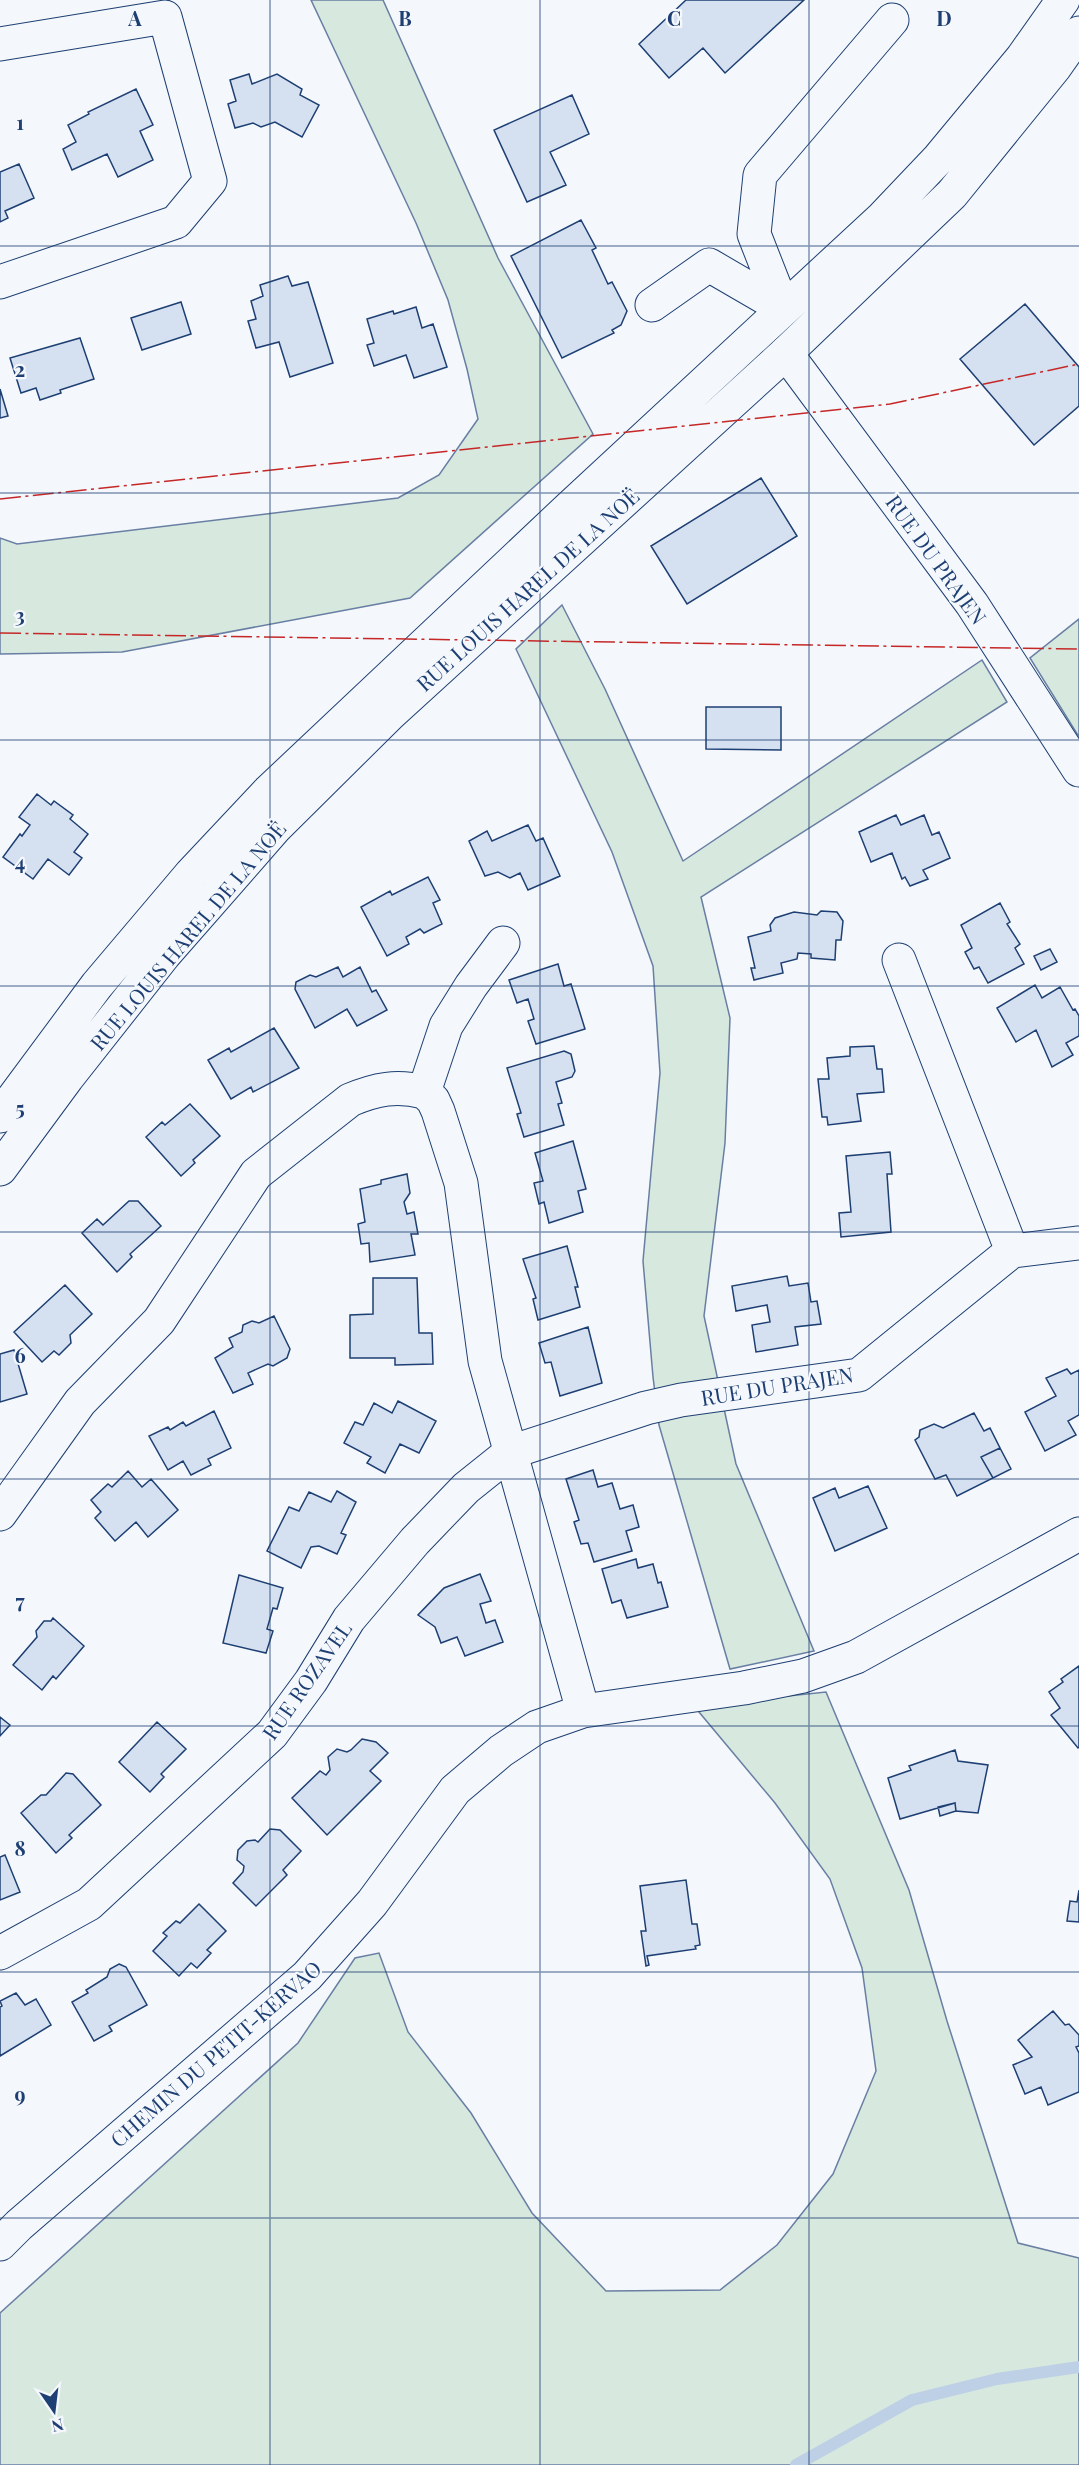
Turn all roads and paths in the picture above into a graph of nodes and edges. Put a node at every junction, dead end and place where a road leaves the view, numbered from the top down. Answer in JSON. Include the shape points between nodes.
{"nodes":[{"id":1,"x":1063,"y":0,"type":"edge"},
{"id":2,"x":892,"y":20,"type":"dead end"},
{"id":3,"x":1079,"y":33,"type":"edge"},
{"id":4,"x":0,"y":44,"type":"edge"},
{"id":5,"x":0,"y":282,"type":"edge"},
{"id":6,"x":652,"y":305,"type":"dead end"},
{"id":7,"x":783,"y":308,"type":"junction"},
{"id":8,"x":786,"y":353,"type":"junction"},
{"id":9,"x":1079,"y":770,"type":"edge"},
{"id":10,"x":503,"y":943,"type":"dead end"},
{"id":11,"x":899,"y":960,"type":"dead end"},
{"id":12,"x":424,"y":1092,"type":"junction"},
{"id":13,"x":0,"y":1116,"type":"edge"},
{"id":14,"x":0,"y":1169,"type":"edge"},
{"id":15,"x":1079,"y":1243,"type":"edge"},
{"id":16,"x":1012,"y":1251,"type":"junction"},
{"id":17,"x":511,"y":1452,"type":"junction"},
{"id":18,"x":0,"y":1514,"type":"edge"},
{"id":19,"x":1079,"y":1534,"type":"edge"},
{"id":20,"x":583,"y":1711,"type":"junction"},
{"id":21,"x":0,"y":1953,"type":"edge"},
{"id":22,"x":0,"y":2244,"type":"edge"}],
"edges":[{"from":1,"to":7,"type":"street","name":"RUE LOUIS HAREL DE LA NOË","via":[[1022,58],[939,158],[882,218]]},
{"from":2,"to":7,"type":"street","via":[[760,175],[754,234]]},
{"from":3,"to":8,"type":"street","name":"RUE LOUIS HAREL DE LA NOË","via":[[952,194]]},
{"from":4,"to":5,"type":"street","via":[[165,17],[210,181],[176,222]]},
{"from":6,"to":7,"type":"street","via":[[710,265]]},
{"from":7,"to":13,"type":"street","name":"RUE LOUIS HAREL DE LA NOË","via":[[269,791],[191,874],[97,985]]},
{"from":8,"to":9,"type":"street","name":"RUE DU PRAJEN","via":[[972,604]]},
{"from":8,"to":14,"type":"street","name":"RUE LOUIS HAREL DE LA NOË","via":[[390,714],[276,827],[165,955]]},
{"from":10,"to":12,"type":"street","via":[[446,1026]]},
{"from":11,"to":16,"type":"street"},
{"from":12,"to":17,"type":"street","via":[[438,1111],[461,1183],[485,1361]]},
{"from":12,"to":18,"type":"street","via":[[388,1088],[350,1100],[256,1174],[159,1321],[80,1402]]},
{"from":15,"to":16,"type":"street"},
{"from":16,"to":17,"type":"street","name":"RUE DU PRAJEN","via":[[859,1376],[681,1400]]},
{"from":17,"to":20,"type":"street"},
{"from":17,"to":21,"type":"street","name":"RUE ROZAVEL","via":[[466,1488],[415,1541],[349,1619],[272,1734],[88,1904]]},
{"from":19,"to":20,"type":"street","name":"CHEMIN DU PETIT-KERVAO","via":[[856,1657],[803,1676]]},
{"from":20,"to":22,"type":"street","name":"CHEMIN DU PETIT-KERVAO","via":[[537,1727],[455,1790],[372,1903],[307,1976]]}]}
